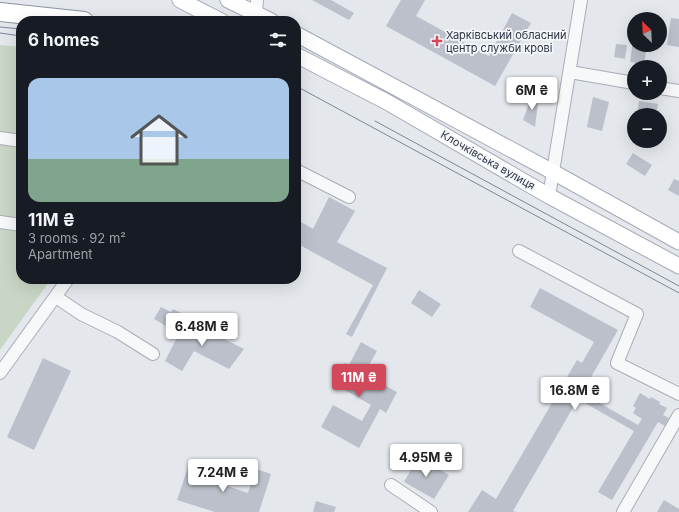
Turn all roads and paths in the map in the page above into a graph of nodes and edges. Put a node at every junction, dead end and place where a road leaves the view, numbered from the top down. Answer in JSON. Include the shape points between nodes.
{"nodes":[{"id":1,"x":180,"y":0,"type":"edge"},
{"id":2,"x":228,"y":0,"type":"edge"},
{"id":3,"x":581,"y":0,"type":"edge"},
{"id":4,"x":254,"y":11,"type":"edge"},
{"id":5,"x":0,"y":12,"type":"edge"},
{"id":6,"x":37,"y":16,"type":"edge"},
{"id":7,"x":211,"y":16,"type":"edge"},
{"id":8,"x":301,"y":37,"type":"edge"},
{"id":9,"x":301,"y":58,"type":"edge"},
{"id":10,"x":570,"y":72,"type":"junction"},
{"id":11,"x":627,"y":82,"type":"edge"},
{"id":12,"x":667,"y":89,"type":"edge"},
{"id":13,"x":679,"y":91,"type":"edge"},
{"id":14,"x":0,"y":138,"type":"edge"},
{"id":15,"x":16,"y":140,"type":"edge"},
{"id":16,"x":553,"y":172,"type":"junction"},
{"id":17,"x":301,"y":173,"type":"edge"},
{"id":18,"x":549,"y":196,"type":"junction"},
{"id":19,"x":349,"y":197,"type":"dead end"},
{"id":20,"x":0,"y":222,"type":"edge"},
{"id":21,"x":16,"y":224,"type":"edge"},
{"id":22,"x":679,"y":242,"type":"edge"},
{"id":23,"x":518,"y":251,"type":"dead end"},
{"id":24,"x":679,"y":266,"type":"edge"},
{"id":25,"x":65,"y":284,"type":"edge"},
{"id":26,"x":56,"y":297,"type":"junction"},
{"id":27,"x":153,"y":354,"type":"dead end"},
{"id":28,"x":0,"y":373,"type":"edge"},
{"id":29,"x":679,"y":394,"type":"edge"},
{"id":30,"x":679,"y":415,"type":"edge"},
{"id":31,"x":391,"y":485,"type":"dead end"},
{"id":32,"x":431,"y":512,"type":"edge"},
{"id":33,"x":623,"y":512,"type":"edge"}],
"edges":[{"from":1,"to":7,"type":"main road"},
{"from":2,"to":4,"type":"main road"},
{"from":3,"to":10,"type":"street"},
{"from":5,"to":6,"type":"highway"},
{"from":8,"to":16,"type":"main road","name":"Клочківська вулиця"},
{"from":9,"to":18,"type":"main road","name":"Клочківська вулиця","via":[[387,102]]},
{"from":10,"to":11,"type":"street"},
{"from":10,"to":16,"type":"street"},
{"from":12,"to":13,"type":"street"},
{"from":14,"to":15,"type":"street"},
{"from":16,"to":18,"type":"street"},
{"from":16,"to":22,"type":"main road","name":"Клочківська вулиця"},
{"from":17,"to":19,"type":"street"},
{"from":18,"to":24,"type":"main road","name":"Клочківська вулиця"},
{"from":20,"to":21,"type":"street"},
{"from":23,"to":29,"type":"street","via":[[636,314],[616,363]]},
{"from":25,"to":26,"type":"street"},
{"from":26,"to":27,"type":"street"},
{"from":26,"to":28,"type":"street"},
{"from":30,"to":33,"type":"street"},
{"from":31,"to":32,"type":"street"}]}
